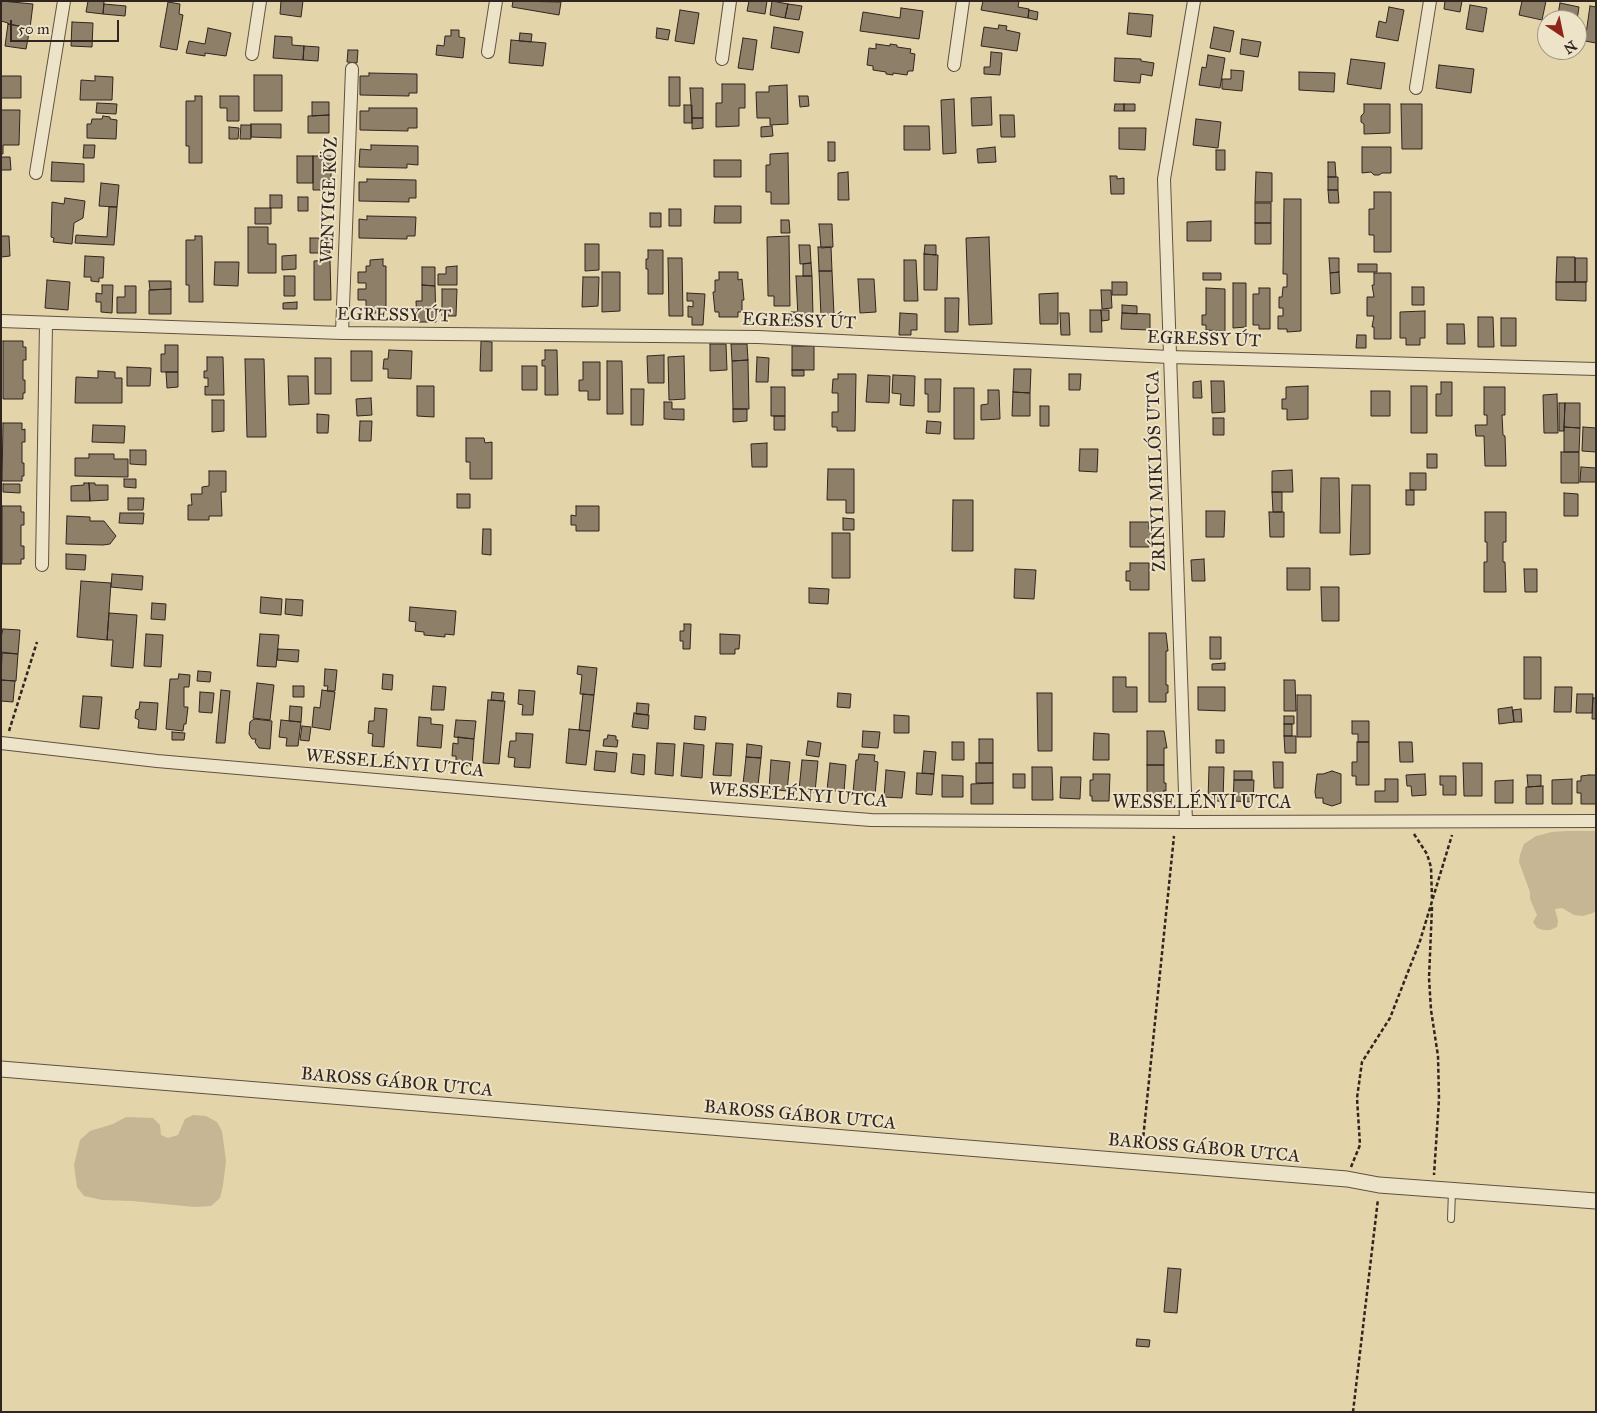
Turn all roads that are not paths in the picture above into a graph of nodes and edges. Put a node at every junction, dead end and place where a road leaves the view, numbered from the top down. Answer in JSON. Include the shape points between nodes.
{"nodes":[{"id":1,"x":64,"y":1,"type":"edge"},
{"id":2,"x":260,"y":1,"type":"edge"},
{"id":3,"x":496,"y":1,"type":"edge"},
{"id":4,"x":730,"y":1,"type":"edge"},
{"id":5,"x":963,"y":1,"type":"edge"},
{"id":6,"x":1194,"y":1,"type":"edge"},
{"id":7,"x":1430,"y":1,"type":"edge"},
{"id":8,"x":488,"y":52,"type":"dead end"},
{"id":9,"x":252,"y":54,"type":"dead end"},
{"id":10,"x":722,"y":59,"type":"dead end"},
{"id":11,"x":954,"y":65,"type":"dead end"},
{"id":12,"x":352,"y":69,"type":"dead end"},
{"id":13,"x":1416,"y":88,"type":"dead end"},
{"id":14,"x":36,"y":173,"type":"dead end"},
{"id":15,"x":1,"y":321,"type":"edge"},
{"id":16,"x":46,"y":324,"type":"junction"},
{"id":17,"x":342,"y":333,"type":"junction"},
{"id":18,"x":1170,"y":357,"type":"junction"},
{"id":19,"x":1596,"y":369,"type":"edge"},
{"id":20,"x":42,"y":565,"type":"dead end"},
{"id":21,"x":4,"y":741,"type":"edge"},
{"id":22,"x":1596,"y":821,"type":"edge"},
{"id":23,"x":1181,"y":822,"type":"junction"},
{"id":24,"x":1,"y":1069,"type":"edge"},
{"id":25,"x":1452,"y":1190,"type":"junction"},
{"id":26,"x":1596,"y":1201,"type":"edge"},
{"id":27,"x":1451,"y":1219,"type":"dead end"}],
"edges":[{"from":1,"to":14,"type":"street"},
{"from":2,"to":9,"type":"street"},
{"from":3,"to":8,"type":"street"},
{"from":4,"to":10,"type":"street"},
{"from":5,"to":11,"type":"street"},
{"from":6,"to":18,"type":"street","name":"ZRÍNYI MIKLÓS UTCA","via":[[1164,179]]},
{"from":7,"to":13,"type":"street"},
{"from":12,"to":17,"type":"street","name":"VENYIGE KÖZ"},
{"from":15,"to":16,"type":"street","name":"EGRESSY ÚT"},
{"from":16,"to":17,"type":"street","name":"EGRESSY ÚT"},
{"from":16,"to":20,"type":"street"},
{"from":17,"to":18,"type":"street","name":"EGRESSY ÚT","via":[[758,338]]},
{"from":18,"to":19,"type":"street","name":"EGRESSY ÚT"},
{"from":18,"to":23,"type":"street","name":"ZRÍNYI MIKLÓS UTCA"},
{"from":21,"to":23,"type":"street","name":"WESSELÉNYI UTCA","via":[[157,761],[872,820]]},
{"from":22,"to":23,"type":"street","name":"WESSELÉNYI UTCA"},
{"from":24,"to":25,"type":"street","name":"BAROSS GÁBOR UTCA"},
{"from":25,"to":26,"type":"street","name":"BAROSS GÁBOR UTCA"},
{"from":25,"to":27,"type":"lane"}]}
